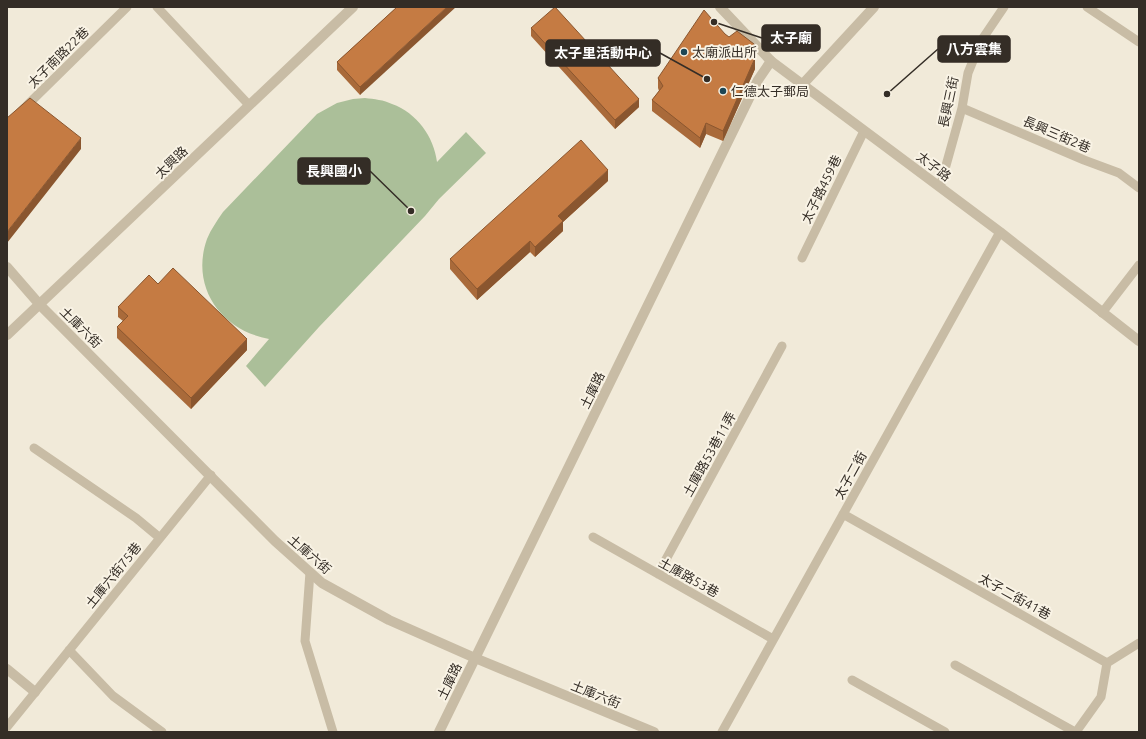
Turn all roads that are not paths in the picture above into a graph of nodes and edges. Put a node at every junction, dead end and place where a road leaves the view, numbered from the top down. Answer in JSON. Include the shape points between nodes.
{"nodes":[{"id":1,"x":127,"y":7,"type":"edge"},
{"id":2,"x":157,"y":7,"type":"edge"},
{"id":3,"x":353,"y":7,"type":"edge"},
{"id":4,"x":720,"y":7,"type":"edge"},
{"id":5,"x":874,"y":7,"type":"edge"},
{"id":6,"x":1004,"y":7,"type":"edge"},
{"id":7,"x":1087,"y":7,"type":"edge"},
{"id":8,"x":1139,"y":42,"type":"edge"},
{"id":9,"x":771,"y":61,"type":"junction"},
{"id":10,"x":802,"y":85,"type":"junction"},
{"id":11,"x":249,"y":105,"type":"junction"},
{"id":12,"x":962,"y":108,"type":"junction"},
{"id":13,"x":7,"y":125,"type":"edge"},
{"id":14,"x":864,"y":131,"type":"junction"},
{"id":15,"x":940,"y":187,"type":"junction"},
{"id":16,"x":1139,"y":188,"type":"edge"},
{"id":17,"x":1000,"y":232,"type":"junction"},
{"id":18,"x":802,"y":258,"type":"dead end"},
{"id":19,"x":1139,"y":265,"type":"edge"},
{"id":20,"x":7,"y":268,"type":"edge"},
{"id":21,"x":40,"y":305,"type":"junction"},
{"id":22,"x":1102,"y":313,"type":"junction"},
{"id":23,"x":7,"y":335,"type":"edge"},
{"id":24,"x":1139,"y":341,"type":"edge"},
{"id":25,"x":782,"y":346,"type":"dead end"},
{"id":26,"x":34,"y":448,"type":"dead end"},
{"id":27,"x":211,"y":475,"type":"junction"},
{"id":28,"x":843,"y":514,"type":"junction"},
{"id":29,"x":593,"y":537,"type":"dead end"},
{"id":30,"x":160,"y":538,"type":"junction"},
{"id":31,"x":310,"y":572,"type":"junction"},
{"id":32,"x":658,"y":574,"type":"junction"},
{"id":33,"x":773,"y":639,"type":"junction"},
{"id":34,"x":1139,"y":642,"type":"edge"},
{"id":35,"x":69,"y":650,"type":"junction"},
{"id":36,"x":475,"y":658,"type":"junction"},
{"id":37,"x":1107,"y":664,"type":"junction"},
{"id":38,"x":955,"y":665,"type":"dead end"},
{"id":39,"x":7,"y":669,"type":"edge"},
{"id":40,"x":852,"y":680,"type":"dead end"},
{"id":41,"x":35,"y":692,"type":"junction"},
{"id":42,"x":7,"y":727,"type":"edge"},
{"id":43,"x":162,"y":732,"type":"edge"},
{"id":44,"x":334,"y":732,"type":"edge"},
{"id":45,"x":439,"y":732,"type":"edge"},
{"id":46,"x":654,"y":732,"type":"edge"},
{"id":47,"x":722,"y":732,"type":"edge"},
{"id":48,"x":945,"y":732,"type":"edge"},
{"id":49,"x":1076,"y":732,"type":"edge"}],
"edges":[{"from":1,"to":13,"type":"lane","name":"太子南路22巷"},
{"from":2,"to":11,"type":"lane"},
{"from":3,"to":11,"type":"street","name":"太興路"},
{"from":4,"to":9,"type":"street","name":"太子路"},
{"from":5,"to":10,"type":"street"},
{"from":6,"to":12,"type":"lane","name":"長興三街","via":[[981,41],[968,72]]},
{"from":7,"to":8,"type":"lane"},
{"from":9,"to":10,"type":"street","name":"太子路"},
{"from":9,"to":36,"type":"street","name":"土庫路","via":[[758,80]]},
{"from":10,"to":14,"type":"street","name":"太子路"},
{"from":11,"to":21,"type":"street","name":"太興路"},
{"from":12,"to":15,"type":"lane","name":"長興三街"},
{"from":12,"to":16,"type":"lane","name":"長興三街2巷","via":[[1084,160],[1119,172]]},
{"from":14,"to":15,"type":"street","name":"太子路"},
{"from":14,"to":18,"type":"lane","name":"太子路459巷"},
{"from":15,"to":17,"type":"street","name":"太子路"},
{"from":17,"to":22,"type":"street","name":"太子路"},
{"from":17,"to":28,"type":"lane","name":"太子二街"},
{"from":19,"to":22,"type":"lane"},
{"from":20,"to":21,"type":"street","name":"土庫六街"},
{"from":21,"to":23,"type":"street","name":"太興路"},
{"from":21,"to":27,"type":"street","name":"土庫六街"},
{"from":22,"to":24,"type":"street","name":"太子路"},
{"from":25,"to":32,"type":"lane","name":"土庫路53巷11弄"},
{"from":26,"to":30,"type":"lane","via":[[136,518]]},
{"from":27,"to":30,"type":"lane","name":"土庫六街75巷"},
{"from":27,"to":31,"type":"street","name":"土庫六街"},
{"from":28,"to":33,"type":"lane","name":"太子二街"},
{"from":28,"to":37,"type":"lane","name":"太子二街41巷"},
{"from":29,"to":32,"type":"lane","name":"土庫路53巷"},
{"from":30,"to":35,"type":"lane","name":"土庫六街75巷"},
{"from":31,"to":36,"type":"street","name":"土庫六街","via":[[322,583],[389,620]]},
{"from":31,"to":44,"type":"lane","via":[[305,640]]},
{"from":32,"to":33,"type":"lane","name":"土庫路53巷"},
{"from":33,"to":47,"type":"lane","name":"太子二街"},
{"from":34,"to":37,"type":"lane"},
{"from":35,"to":41,"type":"lane","name":"土庫六街75巷"},
{"from":35,"to":43,"type":"lane","via":[[113,696]]},
{"from":36,"to":45,"type":"street","name":"土庫路"},
{"from":36,"to":46,"type":"street","name":"土庫六街"},
{"from":37,"to":49,"type":"lane","via":[[1101,698]]},
{"from":38,"to":49,"type":"lane"},
{"from":39,"to":41,"type":"street"},
{"from":40,"to":48,"type":"lane"},
{"from":41,"to":42,"type":"lane","name":"土庫六街75巷"}]}
